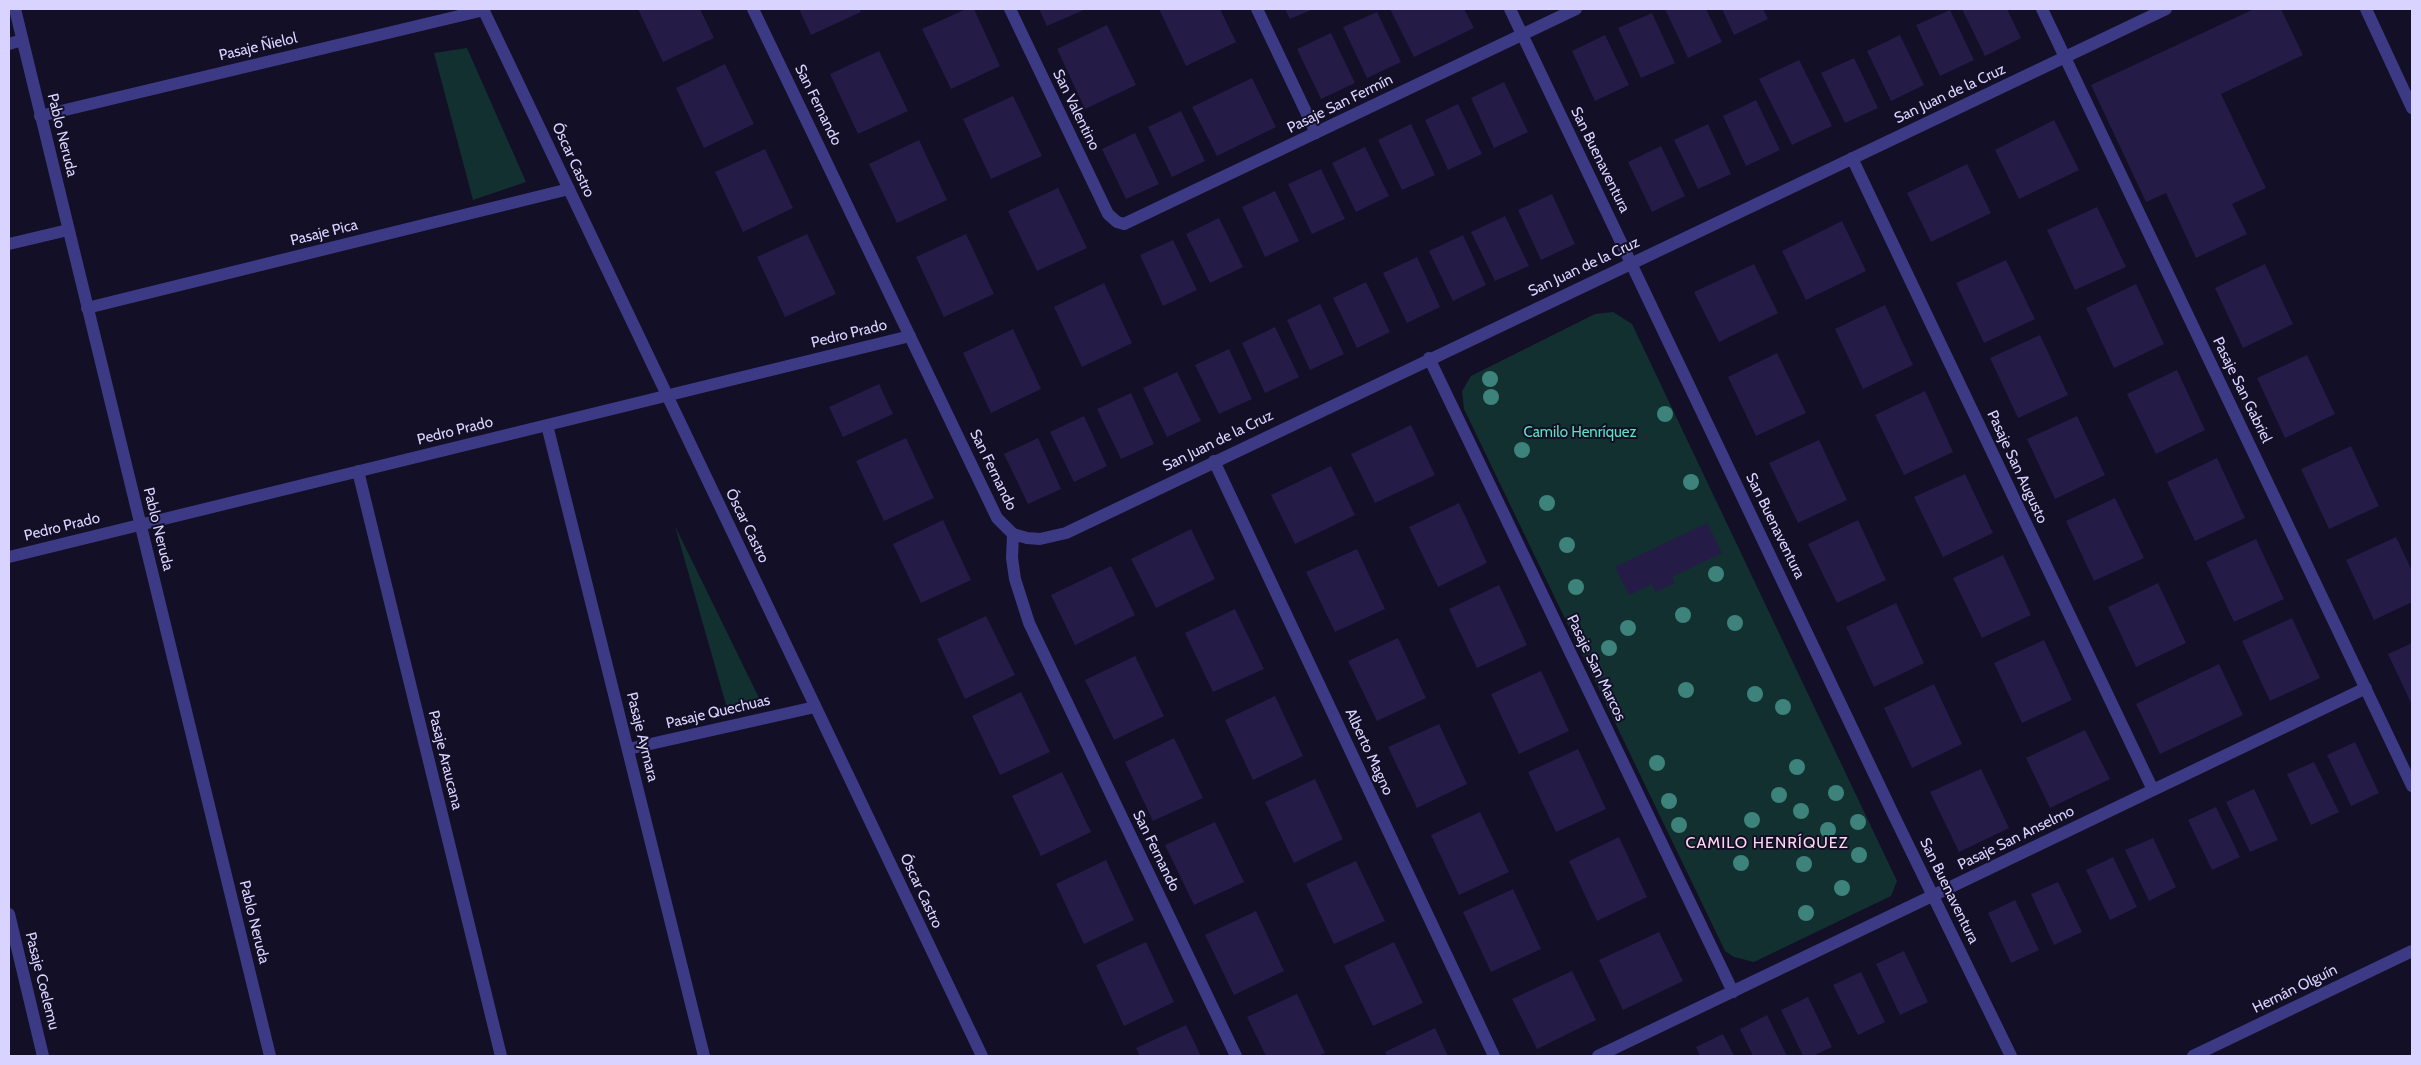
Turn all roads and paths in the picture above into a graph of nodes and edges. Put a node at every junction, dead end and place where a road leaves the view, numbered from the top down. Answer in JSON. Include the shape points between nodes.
{"nodes":[{"id":1,"x":15,"y":9,"type":"edge"},
{"id":2,"x":754,"y":9,"type":"edge"},
{"id":3,"x":1010,"y":9,"type":"edge"},
{"id":4,"x":1257,"y":9,"type":"edge"},
{"id":5,"x":1510,"y":9,"type":"edge"},
{"id":6,"x":1576,"y":9,"type":"edge"},
{"id":7,"x":2042,"y":9,"type":"edge"},
{"id":8,"x":2166,"y":9,"type":"edge"},
{"id":9,"x":2366,"y":9,"type":"edge"},
{"id":10,"x":483,"y":10,"type":"edge"},
{"id":11,"x":1522,"y":35,"type":"junction"},
{"id":12,"x":22,"y":40,"type":"junction"},
{"id":13,"x":9,"y":44,"type":"edge"},
{"id":14,"x":2065,"y":57,"type":"junction"},
{"id":15,"x":2412,"y":108,"type":"edge"},
{"id":16,"x":40,"y":116,"type":"junction"},
{"id":17,"x":1316,"y":133,"type":"junction"},
{"id":18,"x":1852,"y":158,"type":"junction"},
{"id":19,"x":569,"y":189,"type":"junction"},
{"id":20,"x":1116,"y":222,"type":"joint"},
{"id":21,"x":68,"y":230,"type":"junction"},
{"id":22,"x":9,"y":244,"type":"edge"},
{"id":23,"x":1631,"y":262,"type":"junction"},
{"id":24,"x":86,"y":308,"type":"junction"},
{"id":25,"x":910,"y":336,"type":"junction"},
{"id":26,"x":1429,"y":358,"type":"junction"},
{"id":27,"x":666,"y":395,"type":"junction"},
{"id":28,"x":547,"y":425,"type":"junction"},
{"id":29,"x":1214,"y":461,"type":"junction"},
{"id":30,"x":358,"y":471,"type":"junction"},
{"id":31,"x":140,"y":525,"type":"junction"},
{"id":32,"x":1013,"y":534,"type":"junction"},
{"id":33,"x":9,"y":557,"type":"edge"},
{"id":34,"x":2366,"y":688,"type":"junction"},
{"id":35,"x":815,"y":706,"type":"junction"},
{"id":36,"x":628,"y":749,"type":"junction"},
{"id":37,"x":2412,"y":786,"type":"edge"},
{"id":38,"x":2153,"y":790,"type":"junction"},
{"id":39,"x":1934,"y":895,"type":"junction"},
{"id":40,"x":9,"y":914,"type":"edge"},
{"id":41,"x":2412,"y":951,"type":"edge"},
{"id":42,"x":1733,"y":992,"type":"junction"},
{"id":43,"x":43,"y":1056,"type":"edge"},
{"id":44,"x":270,"y":1056,"type":"edge"},
{"id":45,"x":501,"y":1056,"type":"edge"},
{"id":46,"x":704,"y":1056,"type":"edge"},
{"id":47,"x":982,"y":1056,"type":"edge"},
{"id":48,"x":1236,"y":1056,"type":"edge"},
{"id":49,"x":1494,"y":1056,"type":"edge"},
{"id":50,"x":1598,"y":1056,"type":"edge"},
{"id":51,"x":2011,"y":1056,"type":"edge"},
{"id":52,"x":2193,"y":1056,"type":"edge"}],
"edges":[{"from":1,"to":12,"type":"street","name":"Pablo Neruda"},
{"from":2,"to":25,"type":"street","name":"San Fernando"},
{"from":3,"to":20,"type":"street","name":"San Valentino","via":[[1108,214]]},
{"from":4,"to":17,"type":"street"},
{"from":5,"to":11,"type":"street","name":"San Buenaventura"},
{"from":6,"to":11,"type":"street","name":"Pasaje San Fermín"},
{"from":7,"to":14,"type":"street","name":"Pasaje San Gabriel"},
{"from":8,"to":14,"type":"street","name":"San Juan de la Cruz"},
{"from":9,"to":15,"type":"street"},
{"from":10,"to":16,"type":"street","name":"Pasaje Ñielol"},
{"from":10,"to":19,"type":"street","name":"Óscar Castro"},
{"from":11,"to":17,"type":"street","name":"Pasaje San Fermín"},
{"from":11,"to":23,"type":"street","name":"San Buenaventura"},
{"from":12,"to":13,"type":"street"},
{"from":12,"to":16,"type":"street","name":"Pablo Neruda"},
{"from":14,"to":18,"type":"street","name":"San Juan de la Cruz"},
{"from":14,"to":34,"type":"street","name":"Pasaje San Gabriel"},
{"from":16,"to":21,"type":"street","name":"Pablo Neruda"},
{"from":17,"to":20,"type":"street","name":"Pasaje San Fermín","via":[[1131,222]]},
{"from":18,"to":23,"type":"street","name":"San Juan de la Cruz"},
{"from":18,"to":38,"type":"street","name":"Pasaje San Augusto"},
{"from":19,"to":24,"type":"street","name":"Pasaje Pica"},
{"from":19,"to":27,"type":"street","name":"Óscar Castro"},
{"from":21,"to":22,"type":"street"},
{"from":21,"to":24,"type":"street","name":"Pablo Neruda"},
{"from":23,"to":26,"type":"street","name":"San Juan de la Cruz"},
{"from":23,"to":39,"type":"street","name":"San Buenaventura"},
{"from":24,"to":31,"type":"street","name":"Pablo Neruda"},
{"from":25,"to":27,"type":"street","name":"Pedro Prado"},
{"from":25,"to":32,"type":"street","name":"San Fernando","via":[[997,518]]},
{"from":26,"to":29,"type":"street","name":"San Juan de la Cruz"},
{"from":26,"to":42,"type":"street","name":"Pasaje San Marcos"},
{"from":27,"to":28,"type":"street","name":"Pedro Prado"},
{"from":27,"to":35,"type":"street","name":"Óscar Castro"},
{"from":28,"to":30,"type":"street","name":"Pedro Prado"},
{"from":28,"to":36,"type":"street","name":"Pasaje Aymara"},
{"from":29,"to":32,"type":"street","name":"San Juan de la Cruz","via":[[1053,537],[1027,538]]},
{"from":29,"to":49,"type":"street","name":"Alberto Magno"},
{"from":30,"to":31,"type":"street","name":"Pedro Prado"},
{"from":30,"to":45,"type":"street","name":"Pasaje Araucana"},
{"from":31,"to":33,"type":"street","name":"Pedro Prado"},
{"from":31,"to":44,"type":"street","name":"Pablo Neruda"},
{"from":32,"to":48,"type":"street","name":"San Fernando","via":[[1015,579],[1029,624]]},
{"from":34,"to":37,"type":"street","name":"Pasaje San Gabriel"},
{"from":34,"to":38,"type":"street","name":"Pasaje San Anselmo"},
{"from":35,"to":36,"type":"street","name":"Pasaje Quechuas"},
{"from":35,"to":47,"type":"street","name":"Óscar Castro"},
{"from":36,"to":46,"type":"street","name":"Pasaje Aymara"},
{"from":38,"to":39,"type":"street","name":"Pasaje San Anselmo"},
{"from":39,"to":42,"type":"street","name":"Pasaje San Anselmo"},
{"from":39,"to":51,"type":"street","name":"San Buenaventura"},
{"from":40,"to":43,"type":"street","name":"Pasaje Coelemu"},
{"from":41,"to":52,"type":"street","name":"Hernán Olguín"},
{"from":42,"to":50,"type":"street","name":"Pasaje San Anselmo"}]}
